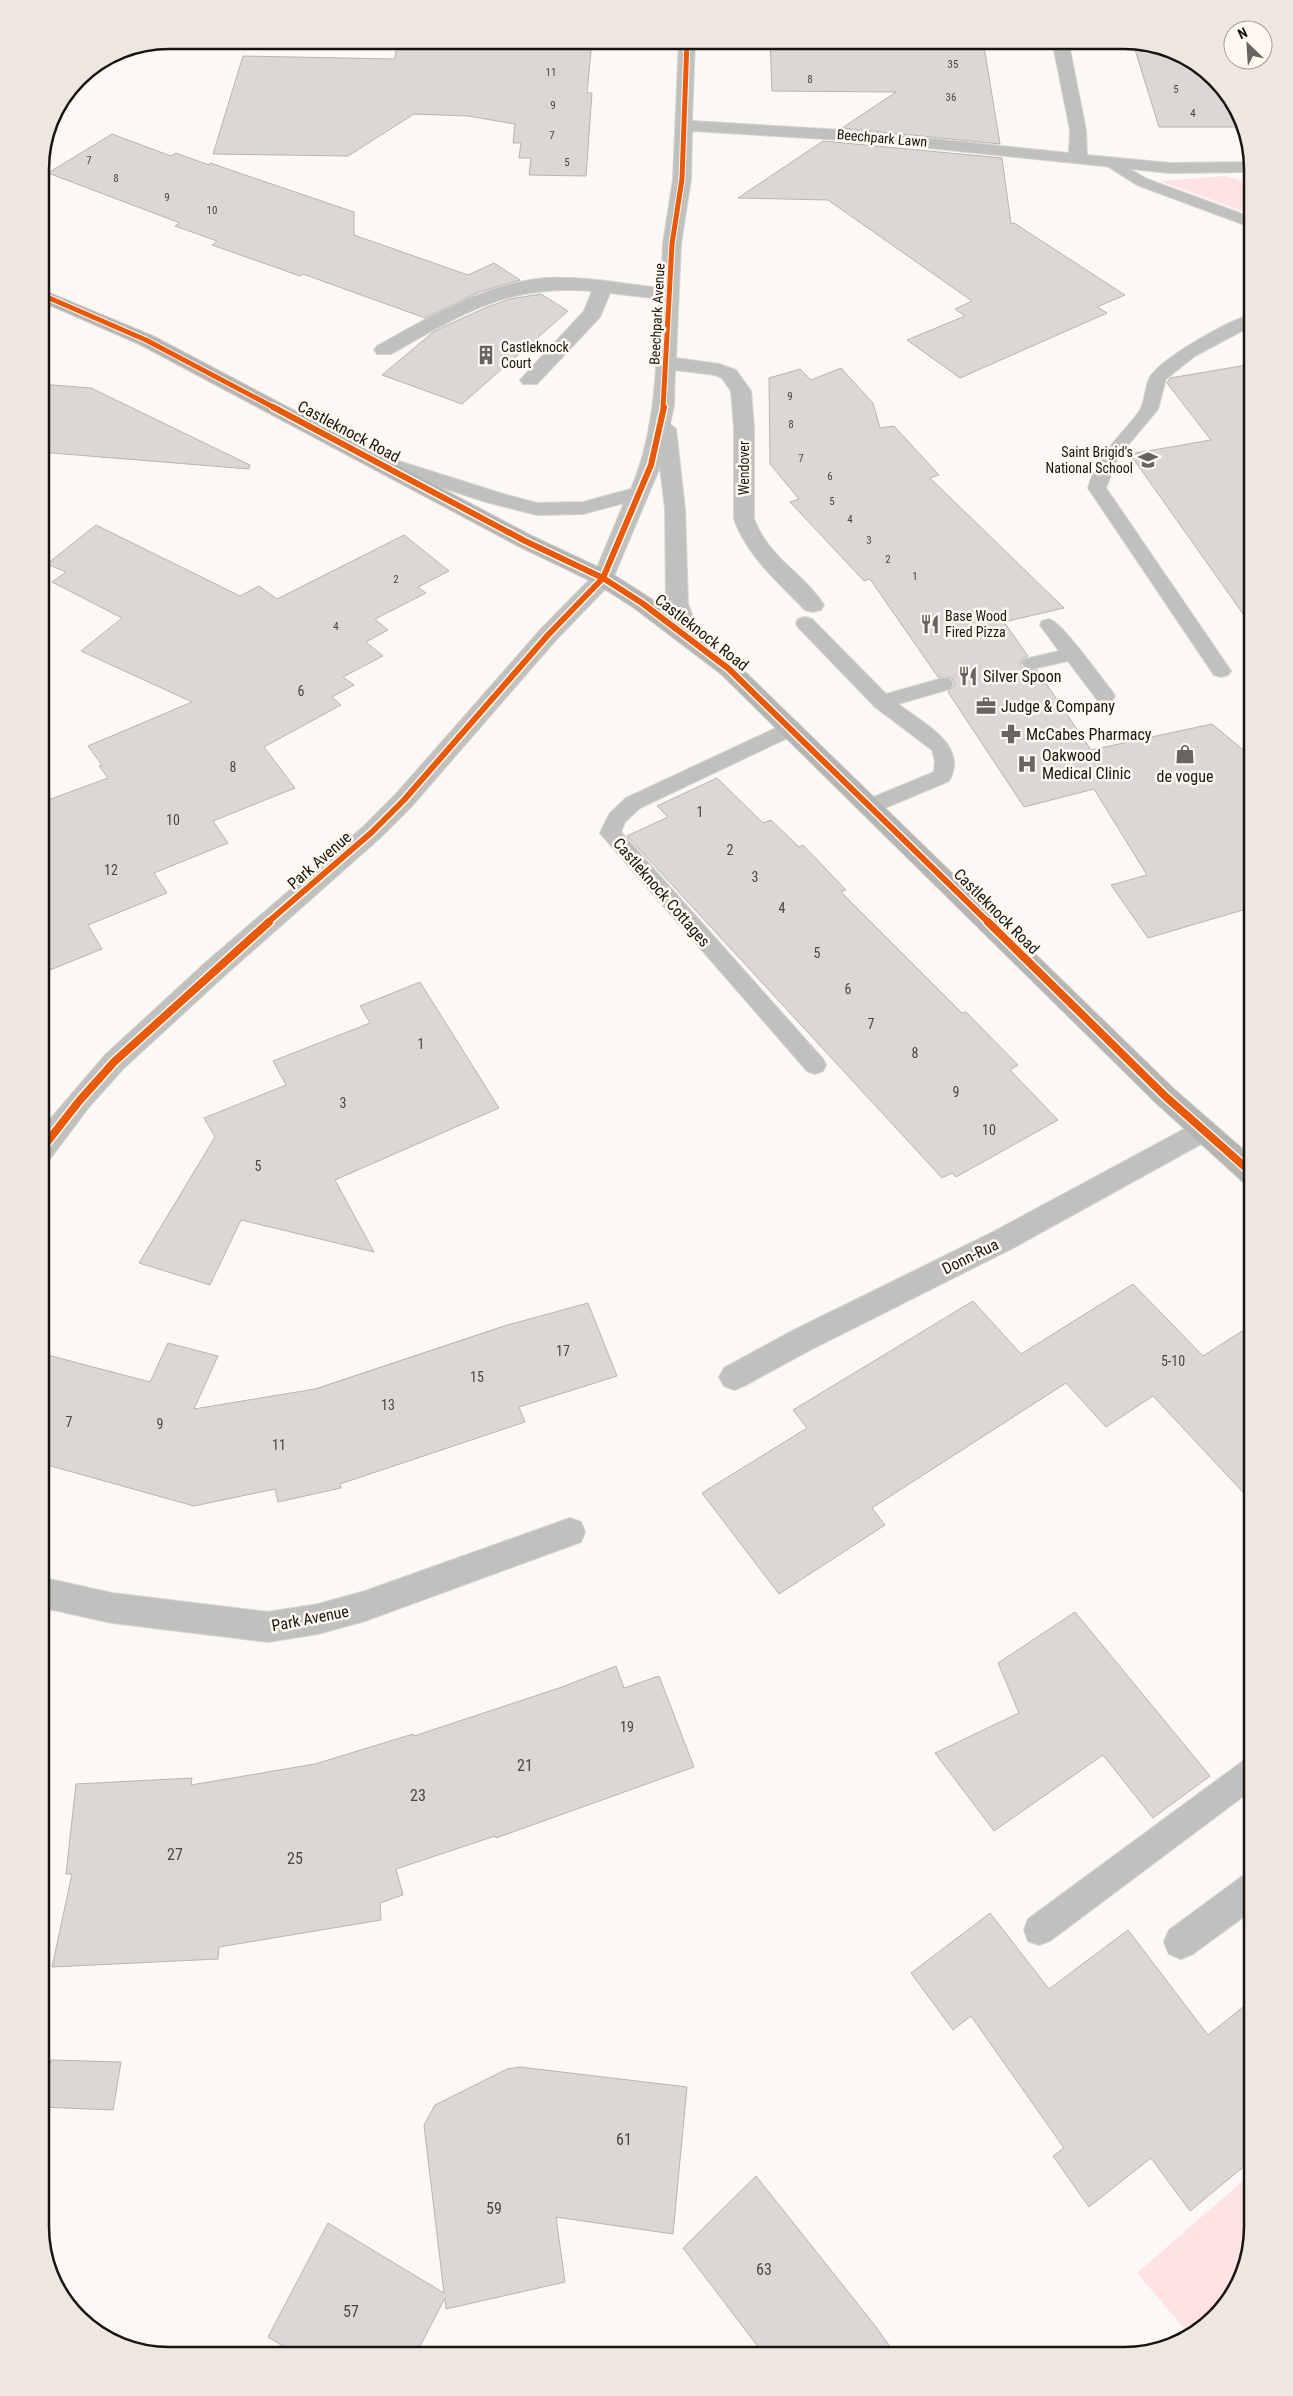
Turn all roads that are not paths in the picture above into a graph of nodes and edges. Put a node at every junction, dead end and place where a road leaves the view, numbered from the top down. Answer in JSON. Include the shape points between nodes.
{"nodes":[{"id":1,"x":686,"y":49,"type":"edge"},
{"id":2,"x":1062,"y":49,"type":"edge"},
{"id":3,"x":684,"y":126,"type":"junction"},
{"id":4,"x":1078,"y":159,"type":"junction"},
{"id":5,"x":1112,"y":164,"type":"junction"},
{"id":6,"x":1244,"y":167,"type":"edge"},
{"id":7,"x":1244,"y":220,"type":"edge"},
{"id":8,"x":603,"y":287,"type":"junction"},
{"id":9,"x":671,"y":295,"type":"junction"},
{"id":10,"x":49,"y":298,"type":"edge"},
{"id":11,"x":1244,"y":324,"type":"edge"},
{"id":12,"x":384,"y":350,"type":"dead end"},
{"id":13,"x":667,"y":362,"type":"junction"},
{"id":14,"x":530,"y":380,"type":"dead end"},
{"id":15,"x":664,"y":405,"type":"junction"},
{"id":16,"x":370,"y":458,"type":"junction"},
{"id":17,"x":639,"y":493,"type":"junction"},
{"id":18,"x":603,"y":578,"type":"junction"},
{"id":19,"x":809,"y":614,"type":"joint"},
{"id":20,"x":1049,"y":625,"type":"dead end"},
{"id":21,"x":691,"y":640,"type":"junction"},
{"id":22,"x":1073,"y":654,"type":"junction"},
{"id":23,"x":1032,"y":663,"type":"dead end"},
{"id":24,"x":1221,"y":671,"type":"dead end"},
{"id":25,"x":943,"y":684,"type":"dead end"},
{"id":26,"x":1105,"y":696,"type":"dead end"},
{"id":27,"x":882,"y":702,"type":"junction"},
{"id":28,"x":791,"y":728,"type":"junction"},
{"id":29,"x":871,"y":806,"type":"junction"},
{"id":30,"x":815,"y":1065,"type":"dead end"},
{"id":31,"x":1203,"y":1130,"type":"junction"},
{"id":32,"x":49,"y":1140,"type":"edge"},
{"id":33,"x":1244,"y":1166,"type":"edge"},
{"id":34,"x":734,"y":1377,"type":"dead end"},
{"id":35,"x":570,"y":1532,"type":"dead end"},
{"id":36,"x":49,"y":1594,"type":"edge"},
{"id":37,"x":1244,"y":1778,"type":"edge"},
{"id":38,"x":1244,"y":1896,"type":"edge"},
{"id":39,"x":1039,"y":1930,"type":"dead end"},
{"id":40,"x":1181,"y":1942,"type":"dead end"}],
"edges":[{"from":1,"to":3,"type":"street","name":"Beechpark Avenue"},
{"from":2,"to":4,"type":"street","via":[[1078,130]]},
{"from":3,"to":4,"type":"street","name":"Beechpark Lawn","via":[[860,136]]},
{"from":3,"to":9,"type":"street","name":"Beechpark Avenue","via":[[682,180],[672,244]]},
{"from":4,"to":5,"type":"street","name":"Beechpark Lawn"},
{"from":5,"to":6,"type":"street","name":"Beechpark Lawn","via":[[1170,168]]},
{"from":5,"to":7,"type":"lane","via":[[1142,182]]},
{"from":8,"to":9,"type":"street"},
{"from":8,"to":12,"type":"street","via":[[544,284],[500,293]]},
{"from":8,"to":14,"type":"street","via":[[593,313]]},
{"from":9,"to":13,"type":"street","name":"Beechpark Avenue"},
{"from":10,"to":16,"type":"main road","name":"Castleknock Road","via":[[146,340]]},
{"from":11,"to":24,"type":"lane","via":[[1189,354],[1164,372],[1158,379],[1148,412],[1101,470],[1097,488]]},
{"from":13,"to":15,"type":"street","name":"Beechpark Avenue"},
{"from":13,"to":19,"type":"street","name":"Wendover","via":[[719,370],[729,374],[742,391],[744,519],[747,529]]},
{"from":15,"to":17,"type":"street","name":"Beechpark Avenue","via":[[650,466]]},
{"from":15,"to":21,"type":"street","name":"Beechpark Avenue","via":[[675,509],[677,604]]},
{"from":16,"to":17,"type":"street","via":[[512,504],[537,509],[583,508]]},
{"from":16,"to":18,"type":"main road","name":"Castleknock Road","via":[[525,541]]},
{"from":17,"to":18,"type":"street","name":"Beechpark Avenue"},
{"from":18,"to":21,"type":"main road","name":"Castleknock Road"},
{"from":18,"to":32,"type":"street","name":"Park Avenue","via":[[404,800],[114,1062]]},
{"from":19,"to":27,"type":"lane"},
{"from":20,"to":22,"type":"lane"},
{"from":21,"to":28,"type":"main road","name":"Castleknock Road","via":[[729,669]]},
{"from":22,"to":23,"type":"lane"},
{"from":22,"to":26,"type":"lane"},
{"from":25,"to":27,"type":"lane"},
{"from":27,"to":29,"type":"lane","via":[[940,746],[946,766],[942,776]]},
{"from":28,"to":29,"type":"main road","name":"Castleknock Road"},
{"from":28,"to":30,"type":"lane","name":"Castleknock Cottages","via":[[633,803],[617,818],[610,833]]},
{"from":29,"to":31,"type":"main road","name":"Castleknock Road"},
{"from":31,"to":33,"type":"main road","name":"Castleknock Road"},
{"from":31,"to":34,"type":"street","name":"Donn-Rua","via":[[1003,1240]]},
{"from":35,"to":36,"type":"street","name":"Park Avenue","via":[[365,1606],[318,1619],[268,1627],[112,1608]]},
{"from":37,"to":39,"type":"lane"},
{"from":38,"to":40,"type":"street"}]}
